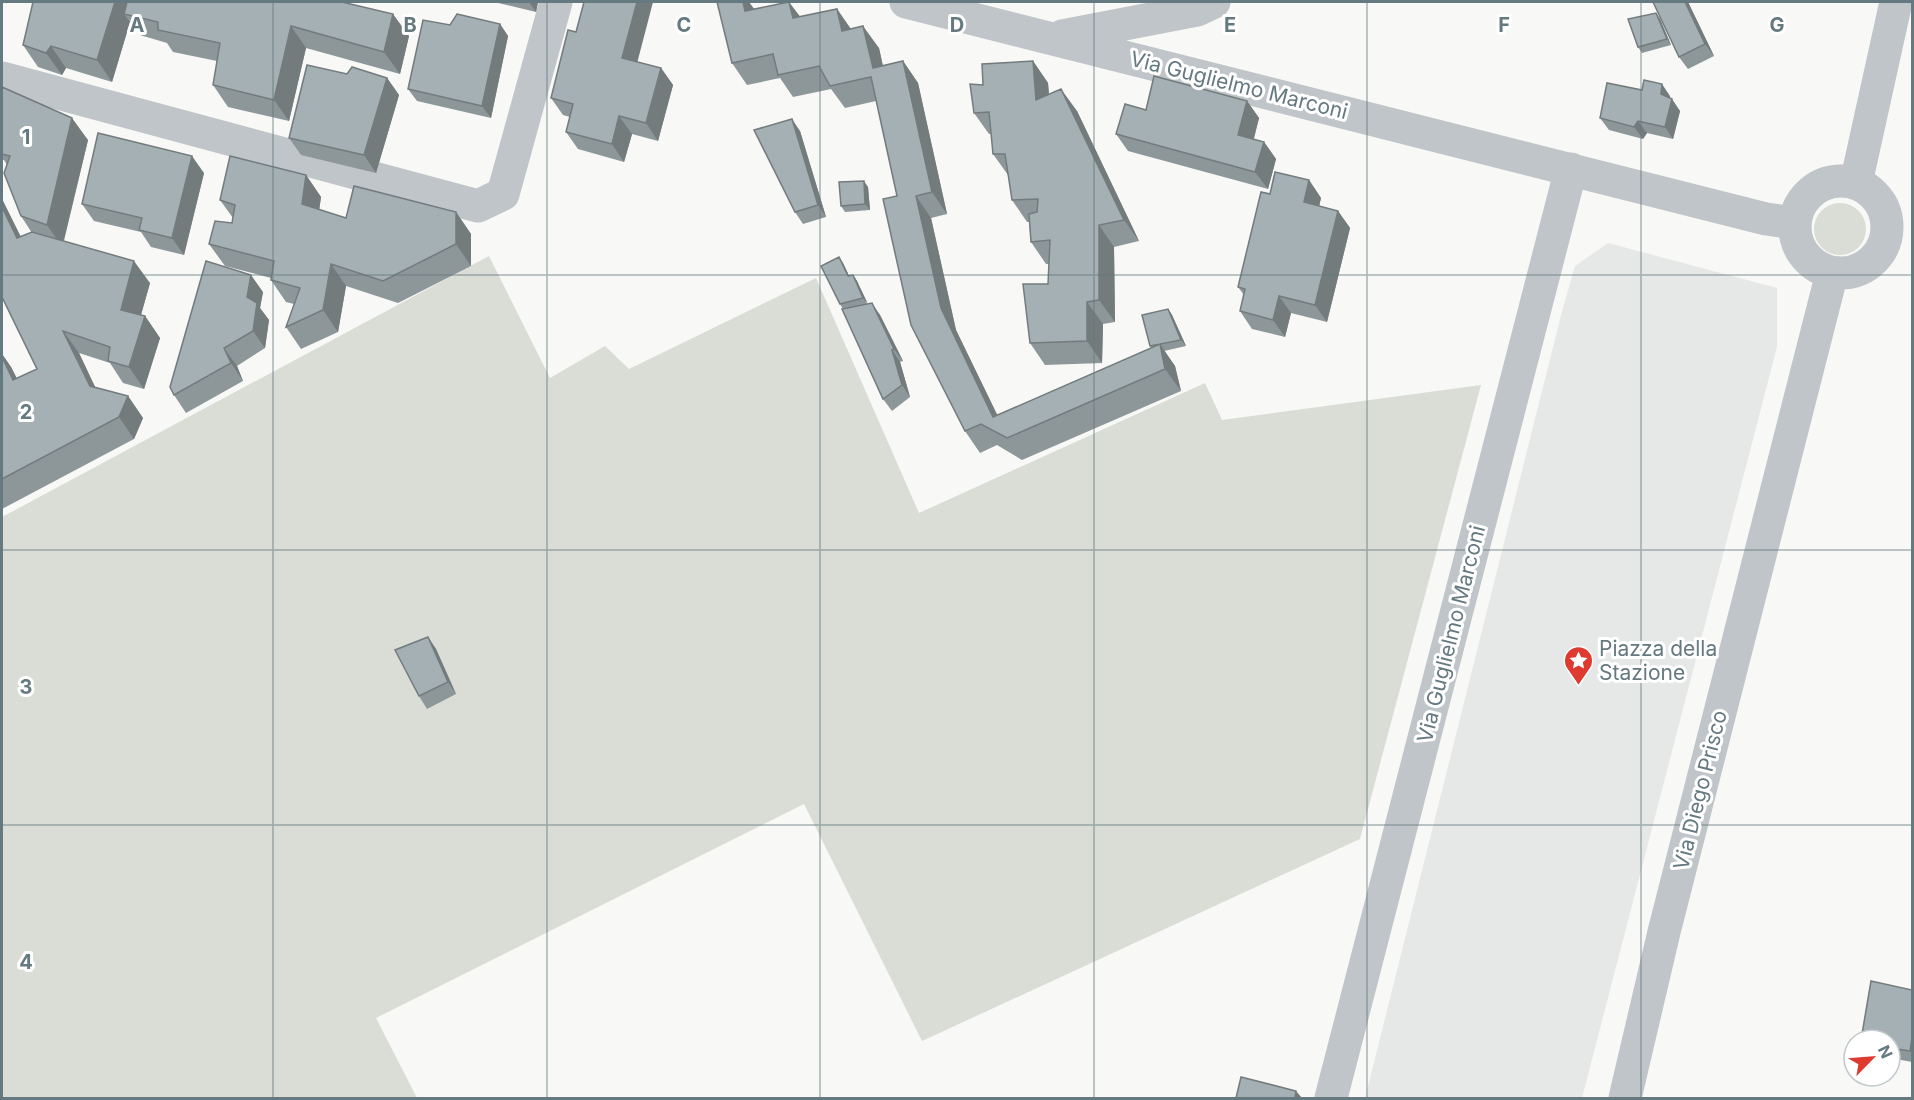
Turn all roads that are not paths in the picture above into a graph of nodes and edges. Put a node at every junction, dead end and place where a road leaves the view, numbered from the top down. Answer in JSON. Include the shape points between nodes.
{"nodes":[{"id":1,"x":556,"y":2,"type":"edge"},
{"id":2,"x":906,"y":2,"type":"edge"},
{"id":3,"x":1214,"y":2,"type":"edge"},
{"id":4,"x":1896,"y":2,"type":"edge"},
{"id":5,"x":1052,"y":38,"type":"junction"},
{"id":6,"x":2,"y":78,"type":"edge"},
{"id":7,"x":1571,"y":169,"type":"junction"},
{"id":8,"x":1856,"y":183,"type":"junction"},
{"id":9,"x":1795,"y":223,"type":"junction"},
{"id":10,"x":1832,"y":273,"type":"junction"},
{"id":11,"x":1331,"y":1098,"type":"edge"},
{"id":12,"x":1625,"y":1098,"type":"edge"}],
"edges":[{"from":1,"to":6,"type":"street","via":[[504,194],[478,206]]},
{"from":2,"to":5,"type":"street","name":"Via Guglielmo Marconi"},
{"from":3,"to":5,"type":"street","via":[[1197,10]]},
{"from":4,"to":8,"type":"street"},
{"from":5,"to":7,"type":"street","name":"Via Guglielmo Marconi"},
{"from":7,"to":9,"type":"street","name":"Via Guglielmo Marconi"},
{"from":7,"to":11,"type":"street","name":"Via Guglielmo Marconi"},
{"from":8,"to":9,"type":"street","via":[[1842,181],[1815,188],[1798,210]]},
{"from":8,"to":10,"type":"street","via":[[1883,208],[1887,220],[1884,245],[1862,268]]},
{"from":9,"to":10,"type":"street","via":[[1800,249],[1819,268]]},
{"from":10,"to":12,"type":"street","name":"Via Diego Prisco"}]}
